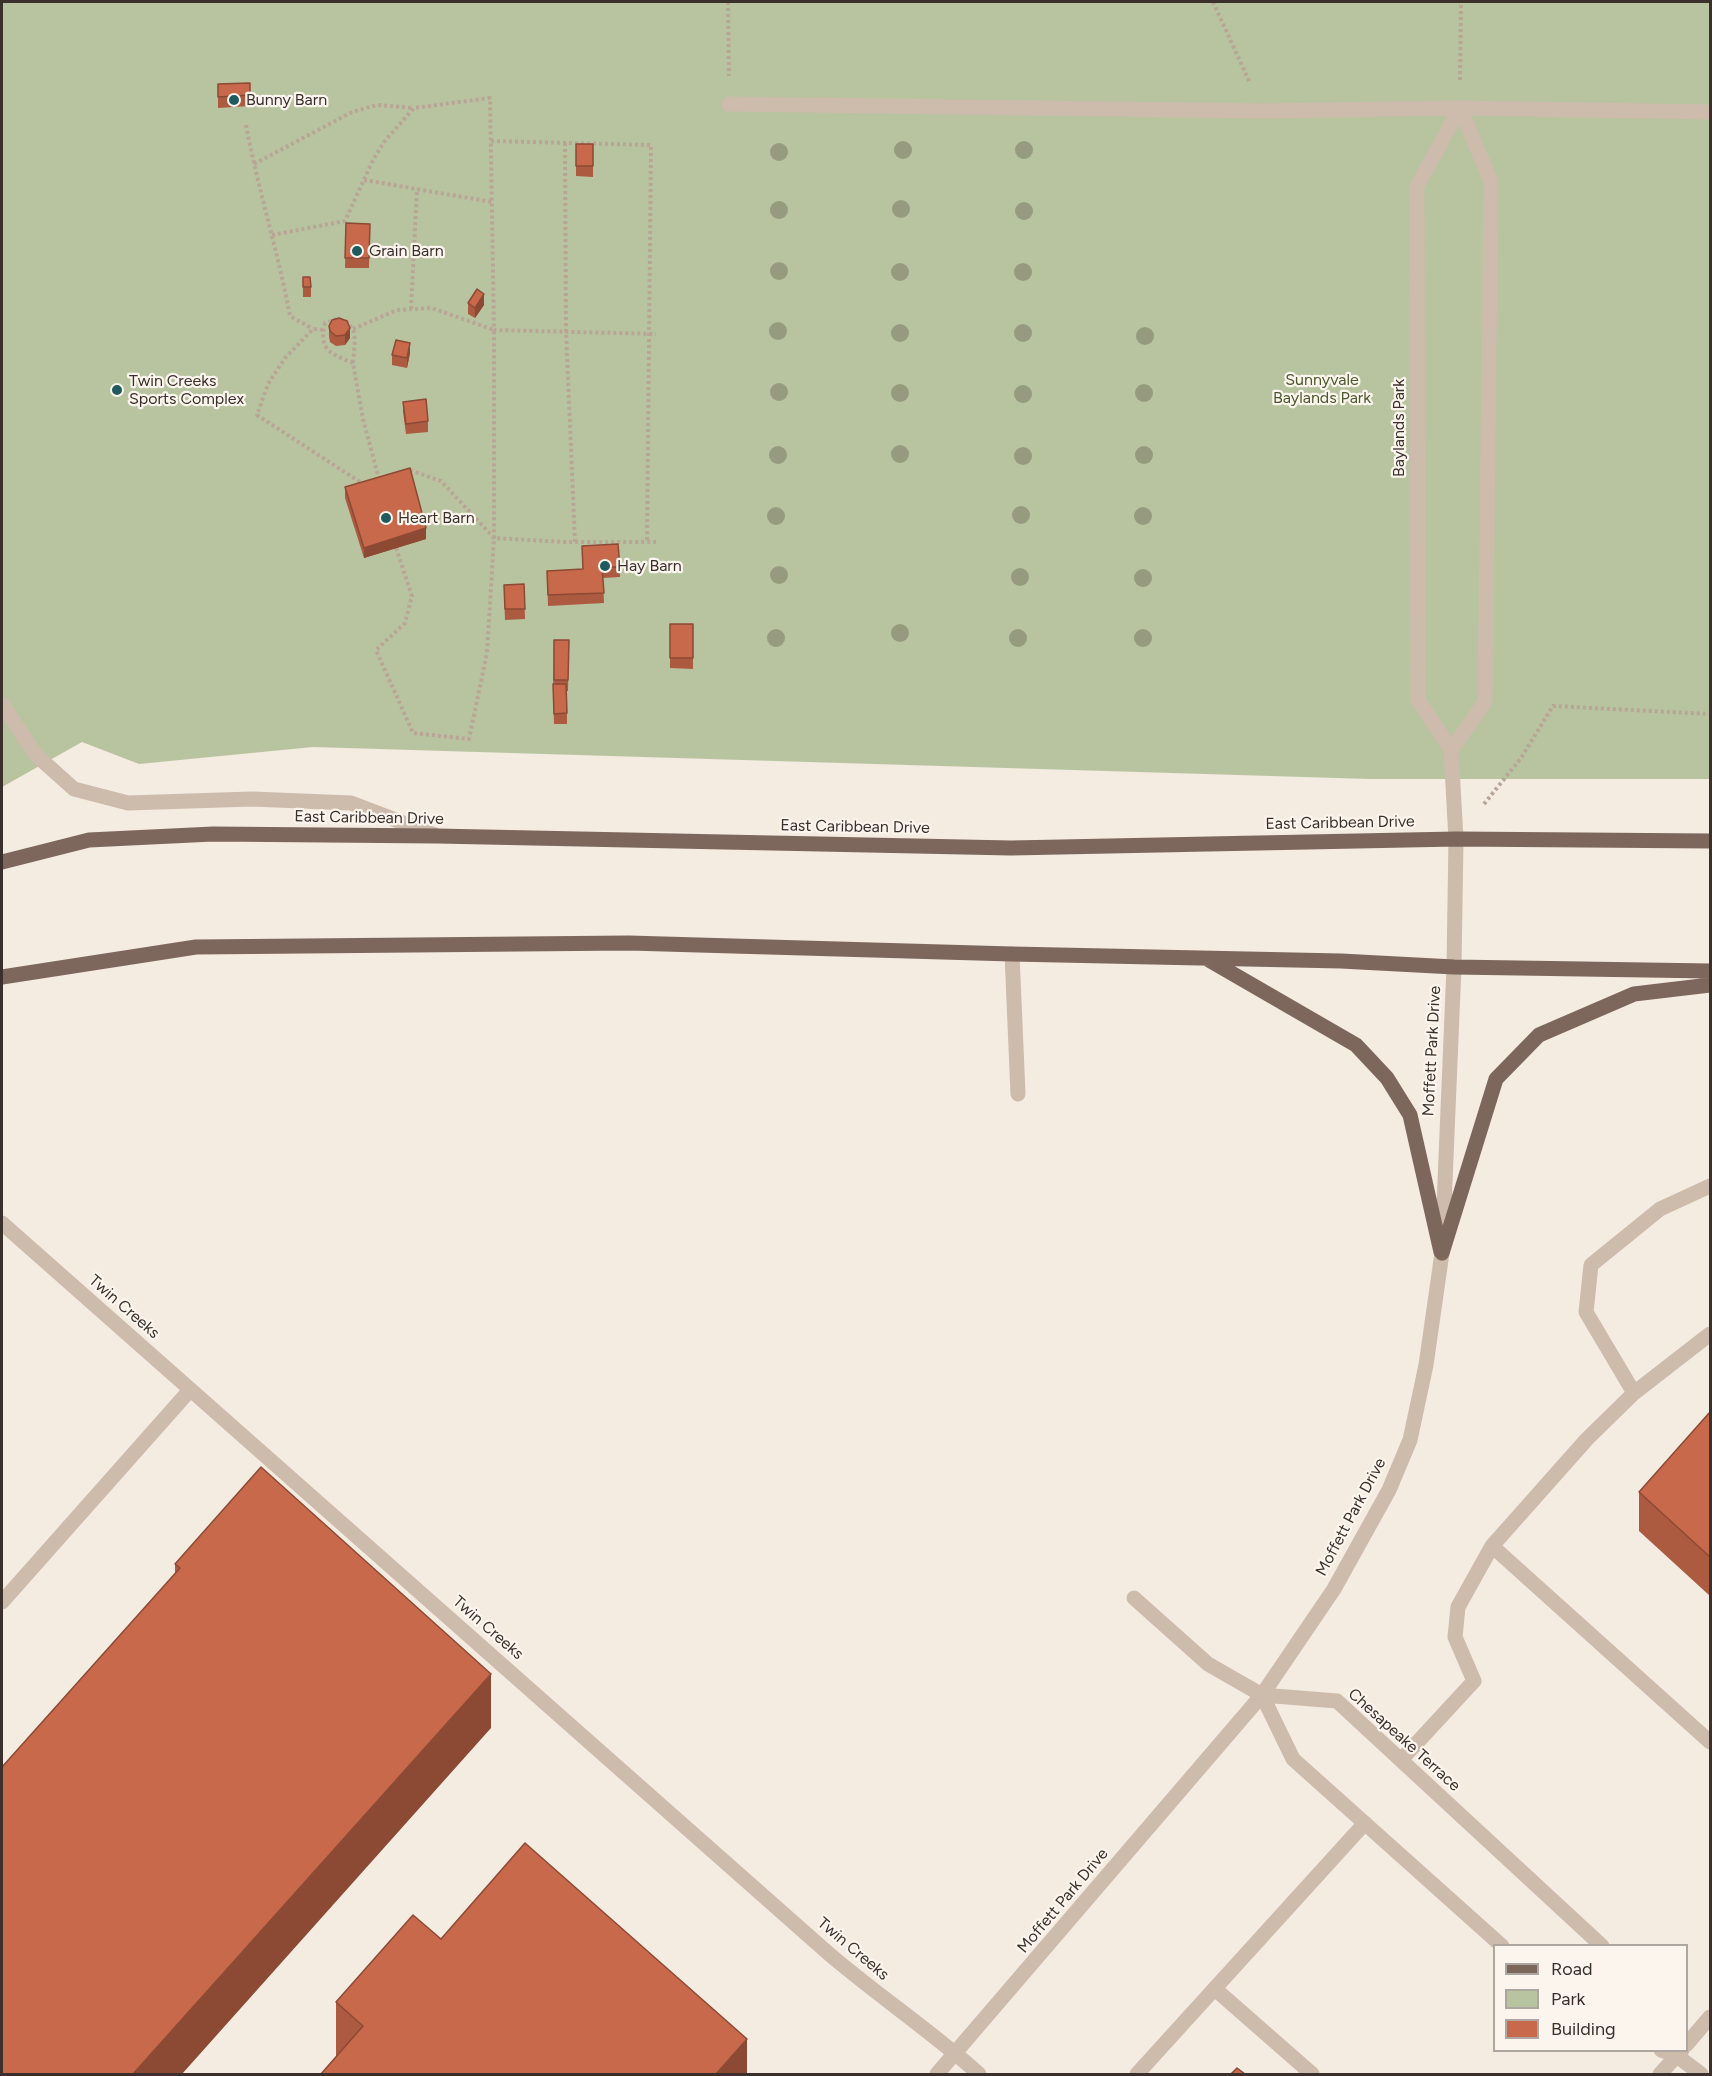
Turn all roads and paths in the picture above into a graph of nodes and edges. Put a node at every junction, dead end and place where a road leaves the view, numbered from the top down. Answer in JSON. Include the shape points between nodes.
{"nodes":[{"id":1,"x":728,"y":2,"type":"edge"},
{"id":2,"x":1213,"y":2,"type":"edge"},
{"id":3,"x":1461,"y":2,"type":"edge"},
{"id":4,"x":729,"y":104,"type":"joint"},
{"id":5,"x":414,"y":108,"type":"junction"},
{"id":6,"x":1460,"y":108,"type":"junction"},
{"id":7,"x":1263,"y":111,"type":"junction"},
{"id":8,"x":1710,"y":112,"type":"edge"},
{"id":9,"x":246,"y":125,"type":"dead end"},
{"id":10,"x":490,"y":141,"type":"junction"},
{"id":11,"x":565,"y":143,"type":"junction"},
{"id":12,"x":254,"y":164,"type":"junction"},
{"id":13,"x":364,"y":180,"type":"junction"},
{"id":14,"x":417,"y":189,"type":"junction"},
{"id":15,"x":492,"y":202,"type":"junction"},
{"id":16,"x":272,"y":235,"type":"junction"},
{"id":17,"x":411,"y":309,"type":"junction"},
{"id":18,"x":314,"y":329,"type":"junction"},
{"id":19,"x":353,"y":329,"type":"junction"},
{"id":20,"x":323,"y":330,"type":"junction"},
{"id":21,"x":494,"y":330,"type":"junction"},
{"id":22,"x":566,"y":331,"type":"junction"},
{"id":23,"x":649,"y":333,"type":"junction"},
{"id":24,"x":656,"y":334,"type":"dead end"},
{"id":25,"x":353,"y":363,"type":"junction"},
{"id":26,"x":400,"y":473,"type":"edge"},
{"id":27,"x":389,"y":476,"type":"edge"},
{"id":28,"x":379,"y":479,"type":"junction"},
{"id":29,"x":380,"y":487,"type":"edge"},
{"id":30,"x":494,"y":538,"type":"junction"},
{"id":31,"x":574,"y":542,"type":"junction"},
{"id":32,"x":647,"y":542,"type":"junction"},
{"id":33,"x":656,"y":542,"type":"dead end"},
{"id":34,"x":396,"y":548,"type":"edge"},
{"id":35,"x":2,"y":704,"type":"edge"},
{"id":36,"x":1710,"y":714,"type":"edge"},
{"id":37,"x":1451,"y":750,"type":"junction"},
{"id":38,"x":437,"y":836,"type":"junction"},
{"id":39,"x":1456,"y":839,"type":"junction"},
{"id":40,"x":1710,"y":841,"type":"edge"},
{"id":41,"x":2,"y":862,"type":"edge"},
{"id":42,"x":1012,"y":954,"type":"junction"},
{"id":43,"x":1206,"y":958,"type":"junction"},
{"id":44,"x":1454,"y":967,"type":"junction"},
{"id":45,"x":1710,"y":970,"type":"edge"},
{"id":46,"x":2,"y":977,"type":"edge"},
{"id":47,"x":1710,"y":985,"type":"edge"},
{"id":48,"x":1018,"y":1094,"type":"dead end"},
{"id":49,"x":1710,"y":1186,"type":"edge"},
{"id":50,"x":2,"y":1223,"type":"edge"},
{"id":51,"x":1442,"y":1253,"type":"junction"},
{"id":52,"x":1710,"y":1334,"type":"edge"},
{"id":53,"x":190,"y":1390,"type":"junction"},
{"id":54,"x":1634,"y":1393,"type":"junction"},
{"id":55,"x":1492,"y":1546,"type":"junction"},
{"id":56,"x":1134,"y":1598,"type":"dead end"},
{"id":57,"x":2,"y":1602,"type":"edge"},
{"id":58,"x":1262,"y":1695,"type":"junction"},
{"id":59,"x":1710,"y":1742,"type":"edge"},
{"id":60,"x":1401,"y":1760,"type":"junction"},
{"id":61,"x":1365,"y":1823,"type":"junction"},
{"id":62,"x":1500,"y":1944,"type":"edge"},
{"id":63,"x":1600,"y":1944,"type":"edge"},
{"id":64,"x":1215,"y":1989,"type":"junction"},
{"id":65,"x":1710,"y":2017,"type":"edge"},
{"id":66,"x":1688,"y":2041,"type":"edge"},
{"id":67,"x":1678,"y":2052,"type":"edge"},
{"id":68,"x":1682,"y":2052,"type":"edge"},
{"id":69,"x":957,"y":2054,"type":"junction"},
{"id":70,"x":937,"y":2074,"type":"edge"},
{"id":71,"x":979,"y":2074,"type":"edge"},
{"id":72,"x":1137,"y":2074,"type":"edge"},
{"id":73,"x":1312,"y":2074,"type":"edge"},
{"id":74,"x":1660,"y":2074,"type":"edge"},
{"id":75,"x":1701,"y":2074,"type":"edge"}],
"edges":[{"from":1,"to":4,"type":"path"},
{"from":2,"to":7,"type":"path"},
{"from":3,"to":6,"type":"path"},
{"from":4,"to":7,"type":"street"},
{"from":5,"to":10,"type":"path","via":[[490,98]]},
{"from":5,"to":12,"type":"path","via":[[377,105],[352,112]]},
{"from":5,"to":13,"type":"path","via":[[384,142]]},
{"from":6,"to":7,"type":"street"},
{"from":6,"to":8,"type":"street"},
{"from":6,"to":37,"type":"street","via":[[1491,182],[1485,702]]},
{"from":6,"to":37,"type":"street","name":"Baylands Park","via":[[1417,186],[1418,700]]},
{"from":9,"to":12,"type":"path"},
{"from":10,"to":11,"type":"path"},
{"from":10,"to":15,"type":"path"},
{"from":11,"to":22,"type":"path"},
{"from":11,"to":23,"type":"path","via":[[651,146]]},
{"from":12,"to":16,"type":"path"},
{"from":13,"to":14,"type":"path"},
{"from":13,"to":16,"type":"path","via":[[345,221]]},
{"from":14,"to":15,"type":"path"},
{"from":14,"to":17,"type":"path"},
{"from":15,"to":21,"type":"path"},
{"from":16,"to":18,"type":"path","via":[[290,316]]},
{"from":17,"to":19,"type":"path","via":[[397,310]]},
{"from":17,"to":21,"type":"path","via":[[432,308]]},
{"from":18,"to":20,"type":"path"},
{"from":18,"to":28,"type":"path","via":[[285,358],[268,384],[257,415],[361,484]]},
{"from":19,"to":20,"type":"path","via":[[346,321],[337,319],[325,323]]},
{"from":19,"to":25,"type":"path"},
{"from":20,"to":25,"type":"path","via":[[325,347]]},
{"from":21,"to":22,"type":"path"},
{"from":21,"to":30,"type":"path"},
{"from":22,"to":23,"type":"path"},
{"from":22,"to":31,"type":"path"},
{"from":23,"to":24,"type":"path"},
{"from":23,"to":32,"type":"path"},
{"from":25,"to":28,"type":"path"},
{"from":26,"to":30,"type":"path","via":[[410,470],[441,481]]},
{"from":27,"to":28,"type":"path"},
{"from":28,"to":29,"type":"path"},
{"from":30,"to":31,"type":"path"},
{"from":30,"to":34,"type":"path","via":[[487,652],[469,739],[413,733],[376,650],[405,623],[412,596]]},
{"from":31,"to":32,"type":"path"},
{"from":32,"to":33,"type":"path"},
{"from":35,"to":38,"type":"street","via":[[36,755],[74,789],[128,803],[252,799],[351,803]]},
{"from":36,"to":39,"type":"path","via":[[1553,706],[1521,758]]},
{"from":37,"to":39,"type":"street"},
{"from":38,"to":39,"type":"main road","name":"East Caribbean Drive","via":[[1011,848]]},
{"from":38,"to":41,"type":"main road","name":"East Caribbean Drive","via":[[213,834],[90,840]]},
{"from":39,"to":40,"type":"main road","name":"East Caribbean Drive"},
{"from":39,"to":44,"type":"street","name":"Moffett Park Drive"},
{"from":42,"to":43,"type":"main road"},
{"from":42,"to":46,"type":"main road","via":[[629,943],[196,947]]},
{"from":42,"to":48,"type":"street"},
{"from":43,"to":44,"type":"main road"},
{"from":43,"to":51,"type":"main road","via":[[1356,1045],[1387,1078],[1410,1115]]},
{"from":44,"to":45,"type":"main road"},
{"from":44,"to":51,"type":"street","name":"Moffett Park Drive"},
{"from":47,"to":51,"type":"main road","via":[[1634,994],[1539,1035],[1496,1079]]},
{"from":49,"to":54,"type":"street","via":[[1660,1209],[1591,1265],[1586,1312]]},
{"from":50,"to":53,"type":"street","name":"Twin Creeks"},
{"from":51,"to":58,"type":"street","name":"Moffett Park Drive","via":[[1426,1365],[1410,1440],[1389,1490],[1334,1589]]},
{"from":52,"to":54,"type":"street"},
{"from":53,"to":57,"type":"street"},
{"from":53,"to":69,"type":"street","name":"Twin Creeks","via":[[828,1953]]},
{"from":54,"to":55,"type":"street","via":[[1587,1439]]},
{"from":55,"to":59,"type":"street"},
{"from":55,"to":60,"type":"street","via":[[1458,1606],[1455,1637],[1474,1681]]},
{"from":56,"to":58,"type":"street","via":[[1208,1664]]},
{"from":58,"to":60,"type":"street","name":"Chesapeake Terrace","via":[[1337,1701]]},
{"from":58,"to":61,"type":"street","via":[[1293,1759]]},
{"from":58,"to":69,"type":"street","name":"Moffett Park Drive"},
{"from":60,"to":63,"type":"street","name":"Chesapeake Terrace"},
{"from":61,"to":62,"type":"street"},
{"from":61,"to":64,"type":"street"},
{"from":64,"to":72,"type":"street"},
{"from":64,"to":73,"type":"street"},
{"from":65,"to":66,"type":"street"},
{"from":67,"to":74,"type":"street"},
{"from":68,"to":75,"type":"street"},
{"from":69,"to":70,"type":"street","name":"Moffett Park Drive"},
{"from":69,"to":71,"type":"street","name":"Twin Creeks"}]}
